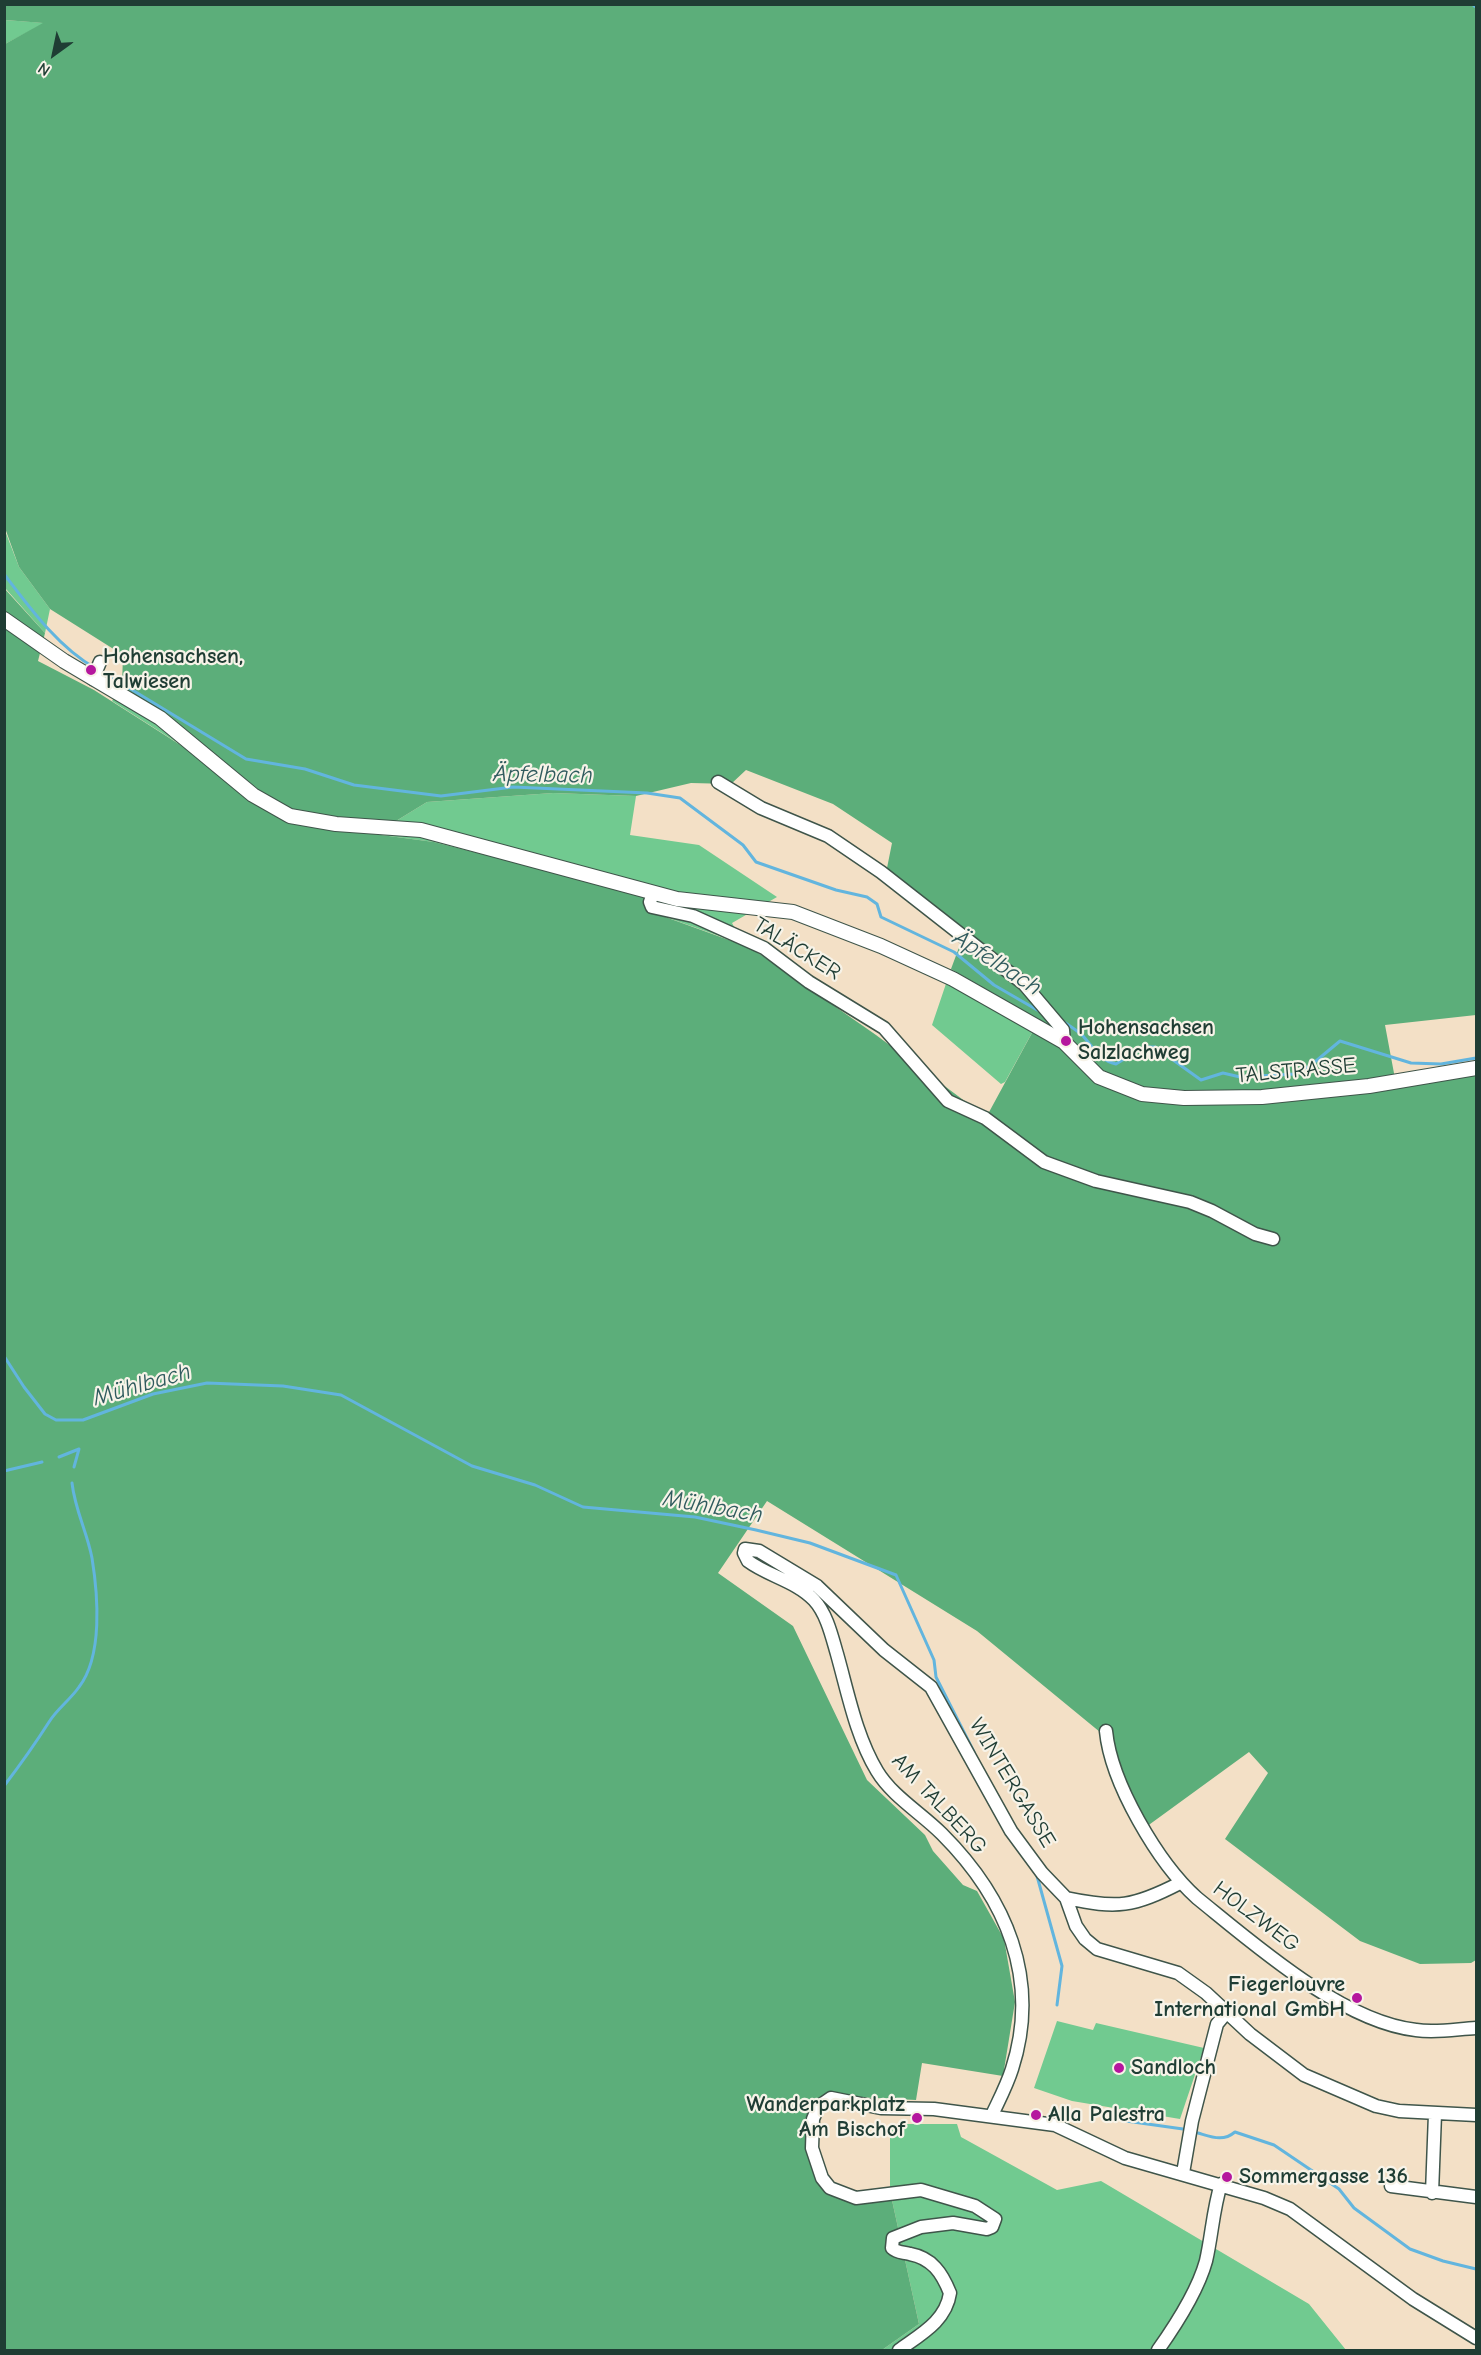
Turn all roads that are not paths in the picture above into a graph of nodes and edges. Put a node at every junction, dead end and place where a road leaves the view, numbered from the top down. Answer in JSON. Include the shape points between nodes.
{"nodes":[{"id":1,"x":4,"y":619,"type":"edge"},
{"id":2,"x":100,"y":662,"type":"dead end"},
{"id":3,"x":93,"y":679,"type":"junction"},
{"id":4,"x":718,"y":782,"type":"dead end"},
{"id":5,"x":652,"y":893,"type":"junction"},
{"id":6,"x":1064,"y":1042,"type":"junction"},
{"id":7,"x":1476,"y":1068,"type":"edge"},
{"id":8,"x":1273,"y":1239,"type":"dead end"},
{"id":9,"x":744,"y":1553,"type":"joint"},
{"id":10,"x":1106,"y":1731,"type":"dead end"},
{"id":11,"x":1180,"y":1883,"type":"junction"},
{"id":12,"x":1066,"y":1898,"type":"junction"},
{"id":13,"x":1227,"y":2012,"type":"junction"},
{"id":14,"x":1476,"y":2028,"type":"edge"},
{"id":15,"x":1435,"y":2114,"type":"junction"},
{"id":16,"x":992,"y":2115,"type":"junction"},
{"id":17,"x":1476,"y":2115,"type":"edge"},
{"id":18,"x":1183,"y":2173,"type":"junction"},
{"id":19,"x":1221,"y":2184,"type":"junction"},
{"id":20,"x":1391,"y":2186,"type":"dead end"},
{"id":21,"x":1432,"y":2193,"type":"junction"},
{"id":22,"x":1476,"y":2197,"type":"edge"},
{"id":23,"x":1476,"y":2338,"type":"edge"},
{"id":24,"x":899,"y":2350,"type":"edge"},
{"id":25,"x":1158,"y":2350,"type":"edge"}],
"edges":[{"from":1,"to":3,"type":"street"},
{"from":2,"to":3,"type":"street"},
{"from":3,"to":5,"type":"street","via":[[160,718],[253,795],[290,816],[336,824],[421,830]]},
{"from":4,"to":6,"type":"street","via":[[761,808],[828,836],[881,872],[1024,984],[1063,1030]]},
{"from":5,"to":6,"type":"street","name":"TALÄCKER","via":[[793,912],[953,979]]},
{"from":5,"to":8,"type":"street","name":"TALÄCKER","via":[[652,907],[693,916],[764,948],[808,982],[884,1028],[948,1101],[985,1118],[1044,1162],[1096,1181],[1190,1202]]},
{"from":6,"to":7,"type":"street","name":"TALSTRASSE","via":[[1099,1077],[1142,1094],[1184,1098],[1297,1094]]},
{"from":9,"to":12,"type":"street","name":"WINTERGASSE","via":[[750,1547],[759,1551],[816,1586],[884,1650],[931,1687],[1011,1831]]},
{"from":9,"to":16,"type":"street","name":"AM TALBERG","via":[[748,1561],[814,1601],[831,1633],[862,1740],[877,1771],[943,1835],[991,1893],[1012,1935],[1023,1986],[1023,2008],[1012,2068]]},
{"from":10,"to":11,"type":"street","name":"HOLZWEG","via":[[1121,1782]]},
{"from":11,"to":12,"type":"street","name":"HOLZWEG","via":[[1133,1904],[1098,1905]]},
{"from":11,"to":14,"type":"street","name":"HOLZWEG","via":[[1254,1943],[1347,2006],[1418,2031]]},
{"from":12,"to":13,"type":"street","name":"WINTERGASSE","via":[[1076,1926],[1097,1949],[1178,1973]]},
{"from":13,"to":15,"type":"street","name":"WINTERGASSE","via":[[1304,2075],[1376,2106]]},
{"from":13,"to":18,"type":"street","via":[[1217,2024]]},
{"from":15,"to":17,"type":"street","name":"WINTERGASSE"},
{"from":15,"to":21,"type":"street"},
{"from":16,"to":18,"type":"street","via":[[1004,2120],[1055,2125],[1125,2158]]},
{"from":16,"to":24,"type":"street","via":[[881,2108],[831,2098],[818,2107],[813,2119],[812,2148],[830,2188],[856,2198],[921,2190],[975,2206],[995,2219],[992,2228],[987,2229],[953,2223],[921,2227],[893,2238],[892,2248],[896,2252],[912,2254],[936,2267],[950,2293],[945,2311],[935,2323]]},
{"from":18,"to":19,"type":"street"},
{"from":19,"to":23,"type":"street","via":[[1290,2209],[1413,2299]]},
{"from":19,"to":25,"type":"street","via":[[1205,2262],[1181,2315]]},
{"from":20,"to":21,"type":"street"},
{"from":21,"to":22,"type":"street"}]}
